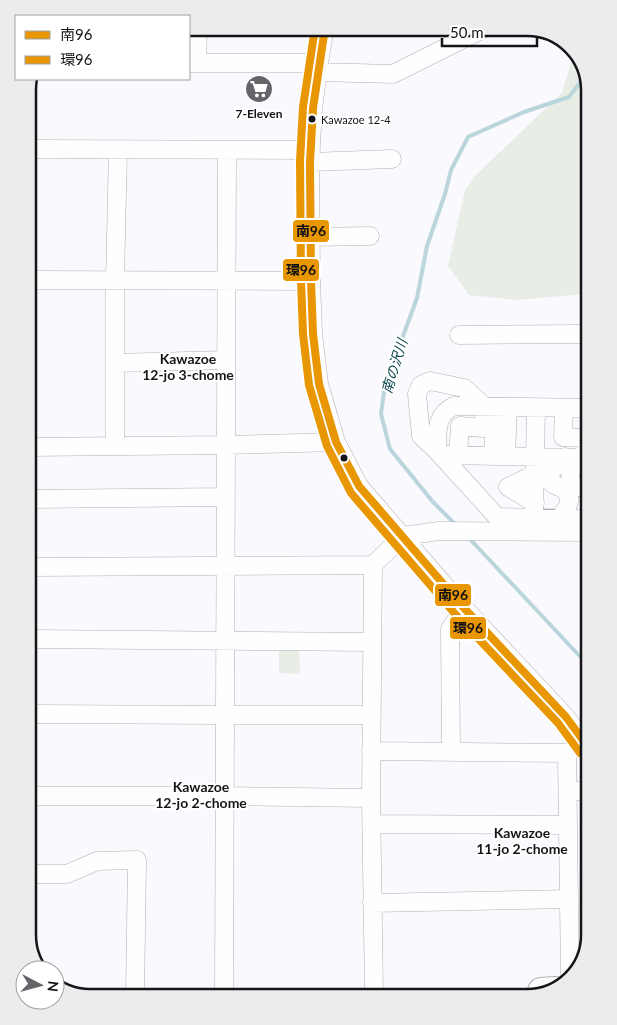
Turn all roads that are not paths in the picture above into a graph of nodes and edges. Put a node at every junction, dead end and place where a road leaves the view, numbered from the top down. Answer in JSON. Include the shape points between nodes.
{"nodes":[{"id":1,"x":197,"y":36,"type":"edge"},
{"id":2,"x":324,"y":36,"type":"edge"},
{"id":3,"x":469,"y":36,"type":"edge"},
{"id":4,"x":193,"y":63,"type":"edge"},
{"id":5,"x":318,"y":67,"type":"junction"},
{"id":6,"x":36,"y":149,"type":"edge"},
{"id":7,"x":118,"y":150,"type":"junction"},
{"id":8,"x":227,"y":150,"type":"junction"},
{"id":9,"x":311,"y":156,"type":"junction"},
{"id":10,"x":392,"y":158,"type":"dead end"},
{"id":11,"x":312,"y":236,"type":"junction"},
{"id":12,"x":370,"y":236,"type":"dead end"},
{"id":13,"x":36,"y":280,"type":"edge"},
{"id":14,"x":115,"y":280,"type":"junction"},
{"id":15,"x":227,"y":281,"type":"junction"},
{"id":16,"x":311,"y":281,"type":"junction"},
{"id":17,"x":581,"y":334,"type":"edge"},
{"id":18,"x":459,"y":335,"type":"dead end"},
{"id":19,"x":226,"y":360,"type":"junction"},
{"id":20,"x":115,"y":363,"type":"junction"},
{"id":21,"x":496,"y":407,"type":"junction"},
{"id":22,"x":536,"y":407,"type":"junction"},
{"id":23,"x":564,"y":408,"type":"junction"},
{"id":24,"x":581,"y":408,"type":"edge"},
{"id":25,"x":581,"y":438,"type":"edge"},
{"id":26,"x":336,"y":442,"type":"junction"},
{"id":27,"x":225,"y":445,"type":"junction"},
{"id":28,"x":115,"y":446,"type":"junction"},
{"id":29,"x":36,"y":447,"type":"edge"},
{"id":30,"x":439,"y":453,"type":"junction"},
{"id":31,"x":458,"y":456,"type":"junction"},
{"id":32,"x":500,"y":456,"type":"junction"},
{"id":33,"x":536,"y":457,"type":"junction"},
{"id":34,"x":579,"y":458,"type":"edge"},
{"id":35,"x":535,"y":474,"type":"junction"},
{"id":36,"x":581,"y":487,"type":"edge"},
{"id":37,"x":225,"y":497,"type":"junction"},
{"id":38,"x":36,"y":499,"type":"edge"},
{"id":39,"x":535,"y":511,"type":"junction"},
{"id":40,"x":560,"y":519,"type":"junction"},
{"id":41,"x":581,"y":520,"type":"edge"},
{"id":42,"x":581,"y":520,"type":"edge"},
{"id":43,"x":403,"y":536,"type":"junction"},
{"id":44,"x":372,"y":565,"type":"junction"},
{"id":45,"x":225,"y":566,"type":"junction"},
{"id":46,"x":36,"y":567,"type":"edge"},
{"id":47,"x":464,"y":608,"type":"junction"},
{"id":48,"x":36,"y":639,"type":"edge"},
{"id":49,"x":225,"y":640,"type":"junction"},
{"id":50,"x":372,"y":642,"type":"junction"},
{"id":51,"x":36,"y":714,"type":"edge"},
{"id":52,"x":371,"y":715,"type":"junction"},
{"id":53,"x":224,"y":716,"type":"junction"},
{"id":54,"x":581,"y":737,"type":"edge"},
{"id":55,"x":371,"y":751,"type":"junction"},
{"id":56,"x":451,"y":752,"type":"junction"},
{"id":57,"x":568,"y":791,"type":"junction"},
{"id":58,"x":581,"y":791,"type":"edge"},
{"id":59,"x":36,"y":796,"type":"edge"},
{"id":60,"x":224,"y":796,"type":"junction"},
{"id":61,"x":371,"y":798,"type":"junction"},
{"id":62,"x":371,"y":824,"type":"junction"},
{"id":63,"x":568,"y":825,"type":"junction"},
{"id":64,"x":36,"y":874,"type":"edge"},
{"id":65,"x":568,"y":899,"type":"junction"},
{"id":66,"x":372,"y":903,"type":"junction"},
{"id":67,"x":570,"y":967,"type":"edge"},
{"id":68,"x":136,"y":989,"type":"edge"},
{"id":69,"x":224,"y":989,"type":"edge"},
{"id":70,"x":374,"y":989,"type":"edge"}],
"edges":[{"from":1,"to":4,"type":"street"},
{"from":2,"to":5,"type":"street"},
{"from":3,"to":5,"type":"street","via":[[393,74]]},
{"from":4,"to":5,"type":"street"},
{"from":5,"to":9,"type":"street"},
{"from":6,"to":7,"type":"street"},
{"from":7,"to":8,"type":"street"},
{"from":7,"to":14,"type":"street"},
{"from":8,"to":9,"type":"street"},
{"from":8,"to":15,"type":"street"},
{"from":9,"to":10,"type":"street"},
{"from":9,"to":11,"type":"street"},
{"from":11,"to":12,"type":"street"},
{"from":11,"to":16,"type":"street"},
{"from":13,"to":14,"type":"street"},
{"from":14,"to":15,"type":"street"},
{"from":14,"to":20,"type":"street"},
{"from":15,"to":16,"type":"street"},
{"from":15,"to":19,"type":"street"},
{"from":16,"to":26,"type":"street","via":[[319,384]]},
{"from":17,"to":18,"type":"street"},
{"from":19,"to":20,"type":"street"},
{"from":19,"to":27,"type":"street"},
{"from":20,"to":28,"type":"street"},
{"from":21,"to":22,"type":"street"},
{"from":21,"to":30,"type":"street","via":[[454,406],[445,410],[439,419]]},
{"from":21,"to":30,"type":"street","via":[[464,388],[430,382],[421,385],[417,394],[421,436]]},
{"from":21,"to":31,"type":"street","via":[[483,428],[460,426]]},
{"from":21,"to":32,"type":"street"},
{"from":21,"to":32,"type":"street","via":[[513,430]]},
{"from":22,"to":23,"type":"street"},
{"from":22,"to":33,"type":"street"},
{"from":23,"to":24,"type":"street"},
{"from":23,"to":25,"type":"street","via":[[562,437]]},
{"from":26,"to":27,"type":"street"},
{"from":26,"to":43,"type":"street","via":[[359,486]]},
{"from":27,"to":28,"type":"street"},
{"from":27,"to":37,"type":"street"},
{"from":28,"to":29,"type":"street"},
{"from":30,"to":31,"type":"street"},
{"from":30,"to":39,"type":"street","via":[[497,517]]},
{"from":31,"to":32,"type":"street"},
{"from":32,"to":33,"type":"street"},
{"from":33,"to":34,"type":"street"},
{"from":33,"to":35,"type":"street"},
{"from":34,"to":36,"type":"street","via":[[570,471],[570,479],[572,484]]},
{"from":34,"to":40,"type":"street","via":[[552,469],[549,476],[555,487],[564,488],[569,493],[570,502]]},
{"from":35,"to":39,"type":"street"},
{"from":35,"to":39,"type":"street","via":[[508,487]]},
{"from":37,"to":38,"type":"street"},
{"from":37,"to":45,"type":"street"},
{"from":39,"to":40,"type":"street"},
{"from":40,"to":42,"type":"street"},
{"from":41,"to":43,"type":"street"},
{"from":43,"to":44,"type":"street"},
{"from":43,"to":47,"type":"street"},
{"from":44,"to":45,"type":"street"},
{"from":44,"to":50,"type":"street"},
{"from":45,"to":46,"type":"street"},
{"from":45,"to":49,"type":"street"},
{"from":47,"to":54,"type":"street","via":[[566,717]]},
{"from":47,"to":56,"type":"street","via":[[450,629]]},
{"from":48,"to":49,"type":"street"},
{"from":49,"to":50,"type":"street"},
{"from":49,"to":53,"type":"street"},
{"from":50,"to":52,"type":"street"},
{"from":51,"to":53,"type":"street"},
{"from":52,"to":53,"type":"street"},
{"from":52,"to":55,"type":"street"},
{"from":53,"to":60,"type":"street"},
{"from":55,"to":56,"type":"street"},
{"from":55,"to":61,"type":"street"},
{"from":56,"to":57,"type":"street","via":[[567,753]]},
{"from":57,"to":58,"type":"street"},
{"from":57,"to":63,"type":"street"},
{"from":59,"to":60,"type":"street"},
{"from":60,"to":61,"type":"street"},
{"from":60,"to":69,"type":"street"},
{"from":61,"to":62,"type":"street"},
{"from":62,"to":63,"type":"street"},
{"from":62,"to":66,"type":"street"},
{"from":63,"to":65,"type":"street"},
{"from":64,"to":68,"type":"street","via":[[67,874],[97,861],[137,860]]},
{"from":65,"to":66,"type":"street"},
{"from":65,"to":67,"type":"street"},
{"from":66,"to":70,"type":"street"}]}
